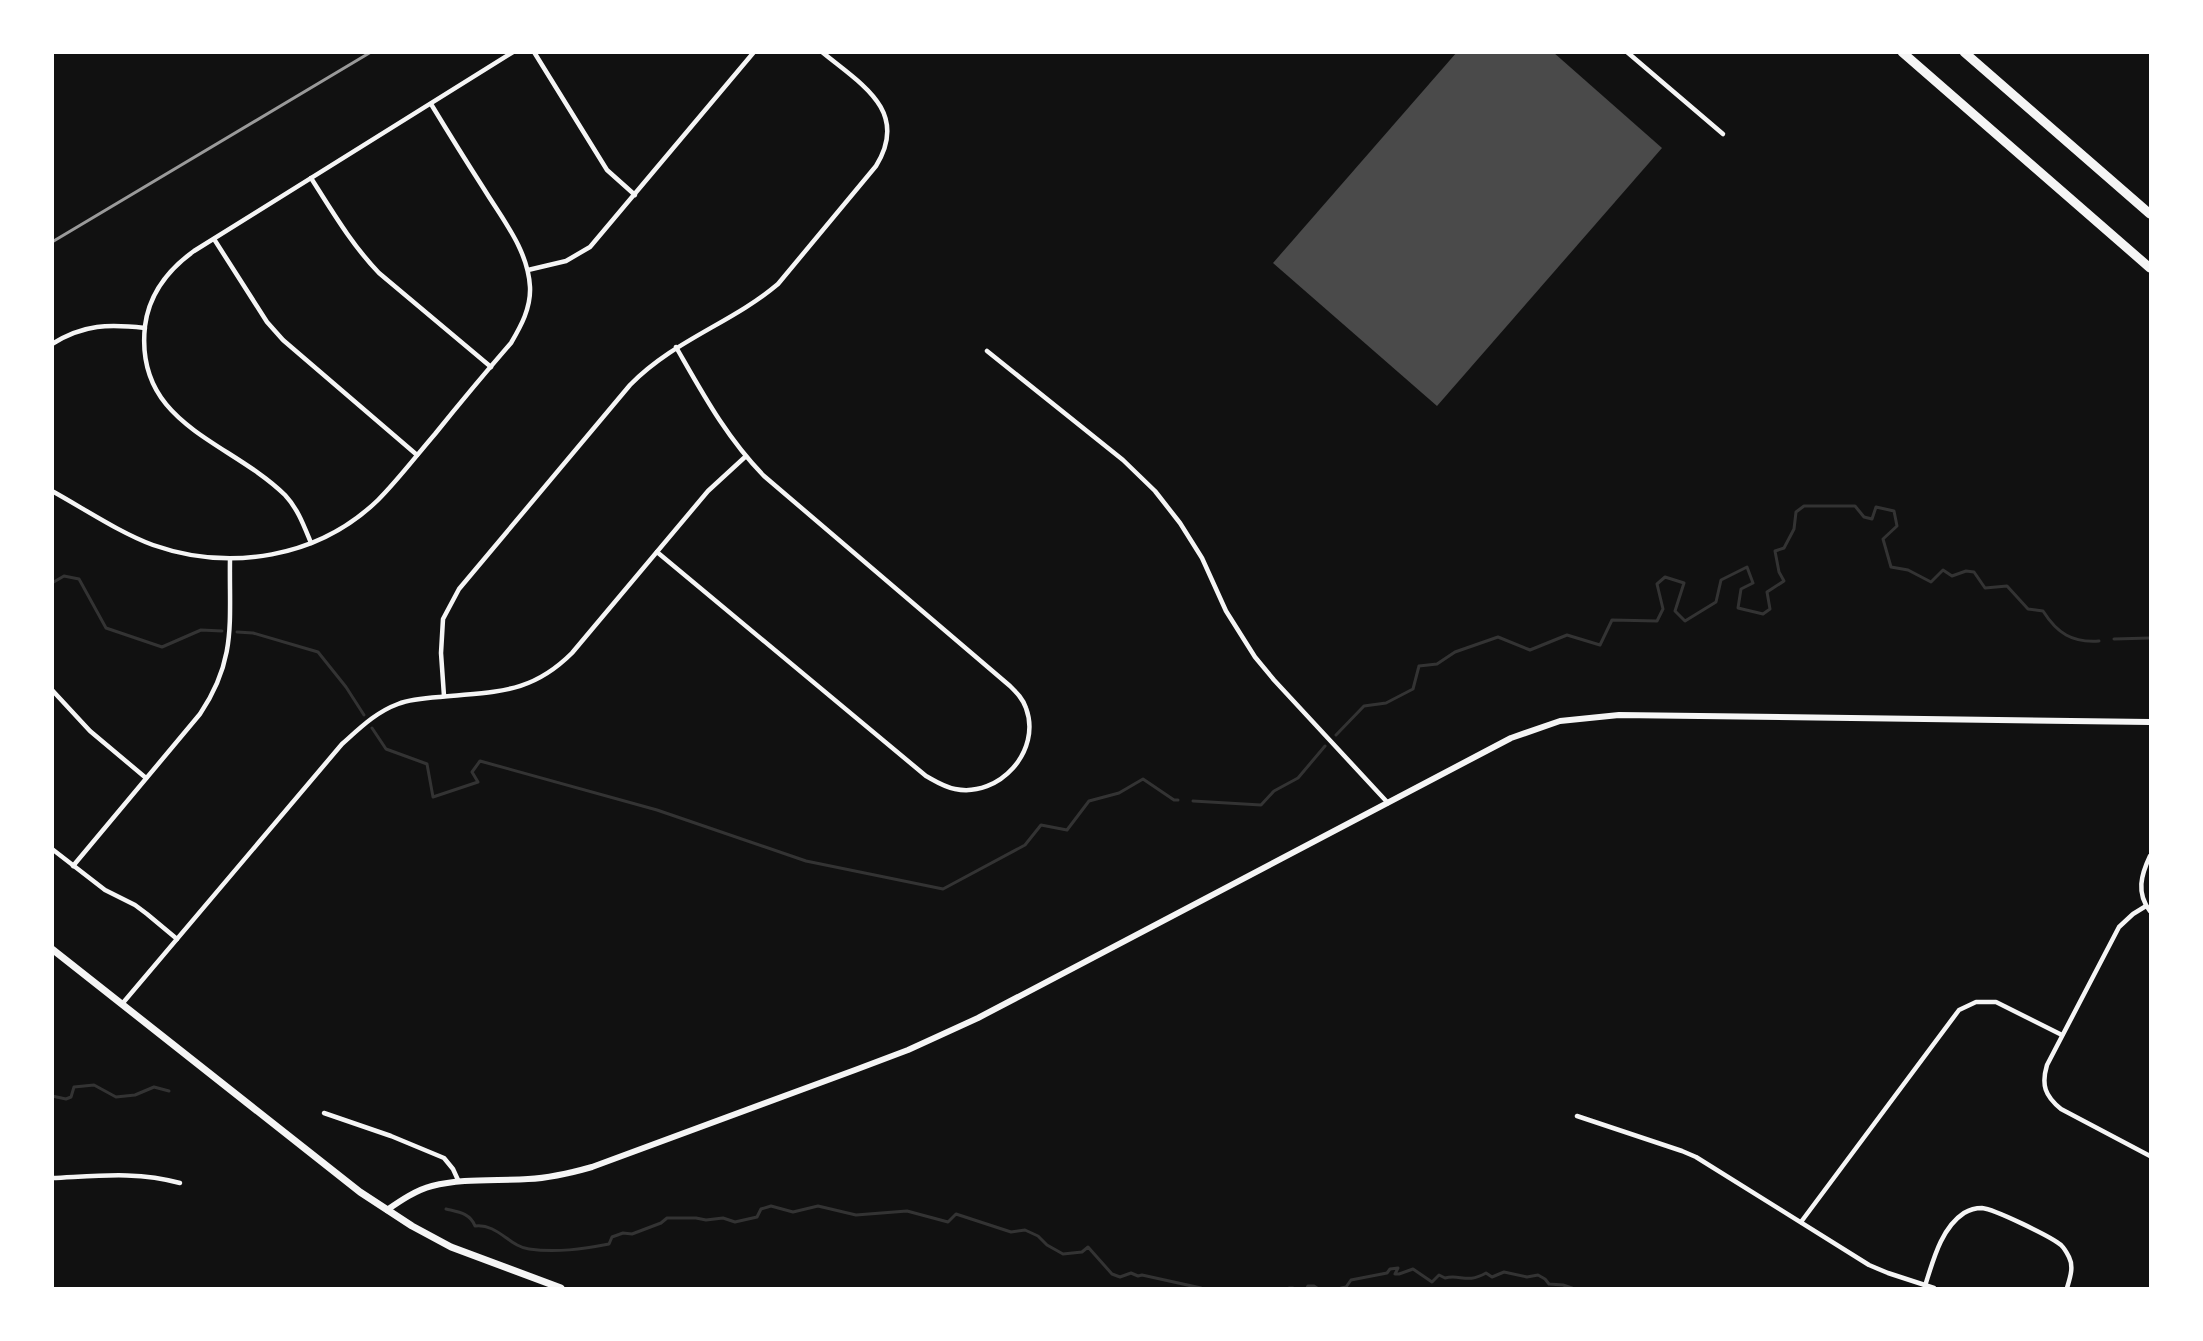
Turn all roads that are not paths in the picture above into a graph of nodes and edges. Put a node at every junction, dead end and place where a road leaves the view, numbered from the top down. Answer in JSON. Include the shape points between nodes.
{"nodes":[{"id":1,"x":513,"y":52,"type":"edge"},
{"id":2,"x":534,"y":52,"type":"edge"},
{"id":3,"x":754,"y":52,"type":"edge"},
{"id":4,"x":822,"y":52,"type":"edge"},
{"id":5,"x":1627,"y":52,"type":"edge"},
{"id":6,"x":1902,"y":52,"type":"edge"},
{"id":7,"x":1964,"y":52,"type":"edge"},
{"id":8,"x":430,"y":104,"type":"junction"},
{"id":9,"x":1723,"y":134,"type":"dead end"},
{"id":10,"x":311,"y":178,"type":"junction"},
{"id":11,"x":635,"y":195,"type":"junction"},
{"id":12,"x":2151,"y":214,"type":"edge"},
{"id":13,"x":214,"y":239,"type":"junction"},
{"id":14,"x":2151,"y":268,"type":"edge"},
{"id":15,"x":528,"y":270,"type":"junction"},
{"id":16,"x":145,"y":328,"type":"junction"},
{"id":17,"x":52,"y":344,"type":"edge"},
{"id":18,"x":676,"y":347,"type":"junction"},
{"id":19,"x":987,"y":351,"type":"dead end"},
{"id":20,"x":491,"y":367,"type":"junction"},
{"id":21,"x":417,"y":455,"type":"junction"},
{"id":22,"x":745,"y":457,"type":"junction"},
{"id":23,"x":52,"y":490,"type":"edge"},
{"id":24,"x":311,"y":543,"type":"junction"},
{"id":25,"x":657,"y":552,"type":"junction"},
{"id":26,"x":230,"y":559,"type":"junction"},
{"id":27,"x":52,"y":690,"type":"edge"},
{"id":28,"x":444,"y":696,"type":"junction"},
{"id":29,"x":2151,"y":722,"type":"edge"},
{"id":30,"x":147,"y":778,"type":"junction"},
{"id":31,"x":1388,"y":803,"type":"junction"},
{"id":32,"x":52,"y":849,"type":"edge"},
{"id":33,"x":2151,"y":856,"type":"edge"},
{"id":34,"x":73,"y":866,"type":"junction"},
{"id":35,"x":2146,"y":906,"type":"junction"},
{"id":36,"x":2151,"y":911,"type":"edge"},
{"id":37,"x":177,"y":939,"type":"junction"},
{"id":38,"x":52,"y":949,"type":"edge"},
{"id":39,"x":122,"y":1004,"type":"junction"},
{"id":40,"x":2062,"y":1035,"type":"junction"},
{"id":41,"x":324,"y":1113,"type":"dead end"},
{"id":42,"x":1577,"y":1116,"type":"dead end"},
{"id":43,"x":2150,"y":1153,"type":"edge"},
{"id":44,"x":52,"y":1178,"type":"edge"},
{"id":45,"x":458,"y":1180,"type":"junction"},
{"id":46,"x":180,"y":1183,"type":"dead end"},
{"id":47,"x":387,"y":1210,"type":"junction"},
{"id":48,"x":1801,"y":1222,"type":"junction"},
{"id":49,"x":1925,"y":1286,"type":"junction"},
{"id":50,"x":561,"y":1288,"type":"edge"},
{"id":51,"x":1934,"y":1288,"type":"edge"},
{"id":52,"x":2067,"y":1288,"type":"edge"}],
"edges":[{"from":1,"to":8,"type":"street"},
{"from":2,"to":11,"type":"street","via":[[608,170]]},
{"from":3,"to":11,"type":"street"},
{"from":4,"to":18,"type":"street","via":[[869,92],[884,111],[888,128],[886,148],[876,166],[778,284]]},
{"from":5,"to":9,"type":"street"},
{"from":6,"to":14,"type":"highway"},
{"from":7,"to":12,"type":"highway"},
{"from":8,"to":10,"type":"street"},
{"from":8,"to":15,"type":"street","via":[[518,243]]},
{"from":10,"to":13,"type":"street"},
{"from":10,"to":20,"type":"street","via":[[350,240],[379,273]]},
{"from":11,"to":15,"type":"street","via":[[590,248],[566,261]]},
{"from":13,"to":16,"type":"street","via":[[170,271],[152,299]]},
{"from":13,"to":21,"type":"street","via":[[267,322],[283,340]]},
{"from":15,"to":20,"type":"street","via":[[529,299],[521,327]]},
{"from":16,"to":17,"type":"street","via":[[90,327]]},
{"from":16,"to":24,"type":"street","via":[[146,369],[167,407],[191,430],[286,496]]},
{"from":18,"to":22,"type":"street","via":[[716,417]]},
{"from":18,"to":28,"type":"street","via":[[630,385],[459,589],[443,619]]},
{"from":19,"to":31,"type":"street","via":[[1123,460],[1155,491],[1202,558],[1226,611],[1255,657]]},
{"from":20,"to":21,"type":"street"},
{"from":21,"to":24,"type":"street","via":[[366,510]]},
{"from":22,"to":25,"type":"street","via":[[708,491]]},
{"from":22,"to":25,"type":"street","via":[[1021,697],[1029,737],[1017,763],[1006,775],[977,789],[957,789],[926,776]]},
{"from":23,"to":26,"type":"street","via":[[151,544],[201,557]]},
{"from":24,"to":26,"type":"street","via":[[263,557]]},
{"from":25,"to":28,"type":"street","via":[[557,668],[522,687]]},
{"from":26,"to":30,"type":"street","via":[[229,647],[221,678],[200,714]]},
{"from":27,"to":30,"type":"street","via":[[90,731]]},
{"from":28,"to":37,"type":"street","via":[[400,703],[379,712],[342,744]]},
{"from":29,"to":31,"type":"street","via":[[1619,715],[1560,721],[1511,738]]},
{"from":30,"to":34,"type":"street"},
{"from":31,"to":45,"type":"street","via":[[1027,994],[908,1050],[564,1175]]},
{"from":32,"to":34,"type":"street"},
{"from":33,"to":35,"type":"street","via":[[2141,885]]},
{"from":34,"to":37,"type":"street","via":[[105,890],[141,909]]},
{"from":35,"to":36,"type":"street"},
{"from":35,"to":40,"type":"street","via":[[2119,927]]},
{"from":37,"to":39,"type":"street"},
{"from":38,"to":39,"type":"main road"},
{"from":39,"to":47,"type":"main road","via":[[333,1173]]},
{"from":40,"to":43,"type":"street","via":[[2043,1077],[2044,1091],[2051,1101]]},
{"from":40,"to":48,"type":"street","via":[[1996,1002],[1976,1002],[1959,1010]]},
{"from":41,"to":45,"type":"street","via":[[444,1158]]},
{"from":42,"to":48,"type":"street","via":[[1682,1150]]},
{"from":44,"to":46,"type":"street","via":[[129,1174]]},
{"from":45,"to":47,"type":"street","via":[[429,1187]]},
{"from":47,"to":50,"type":"main road","via":[[451,1247]]},
{"from":48,"to":49,"type":"street","via":[[1869,1265]]},
{"from":49,"to":51,"type":"street"},
{"from":49,"to":52,"type":"street","via":[[1936,1254],[1955,1221],[1966,1211],[1981,1208],[1995,1211],[2060,1245],[2071,1264]]}]}
